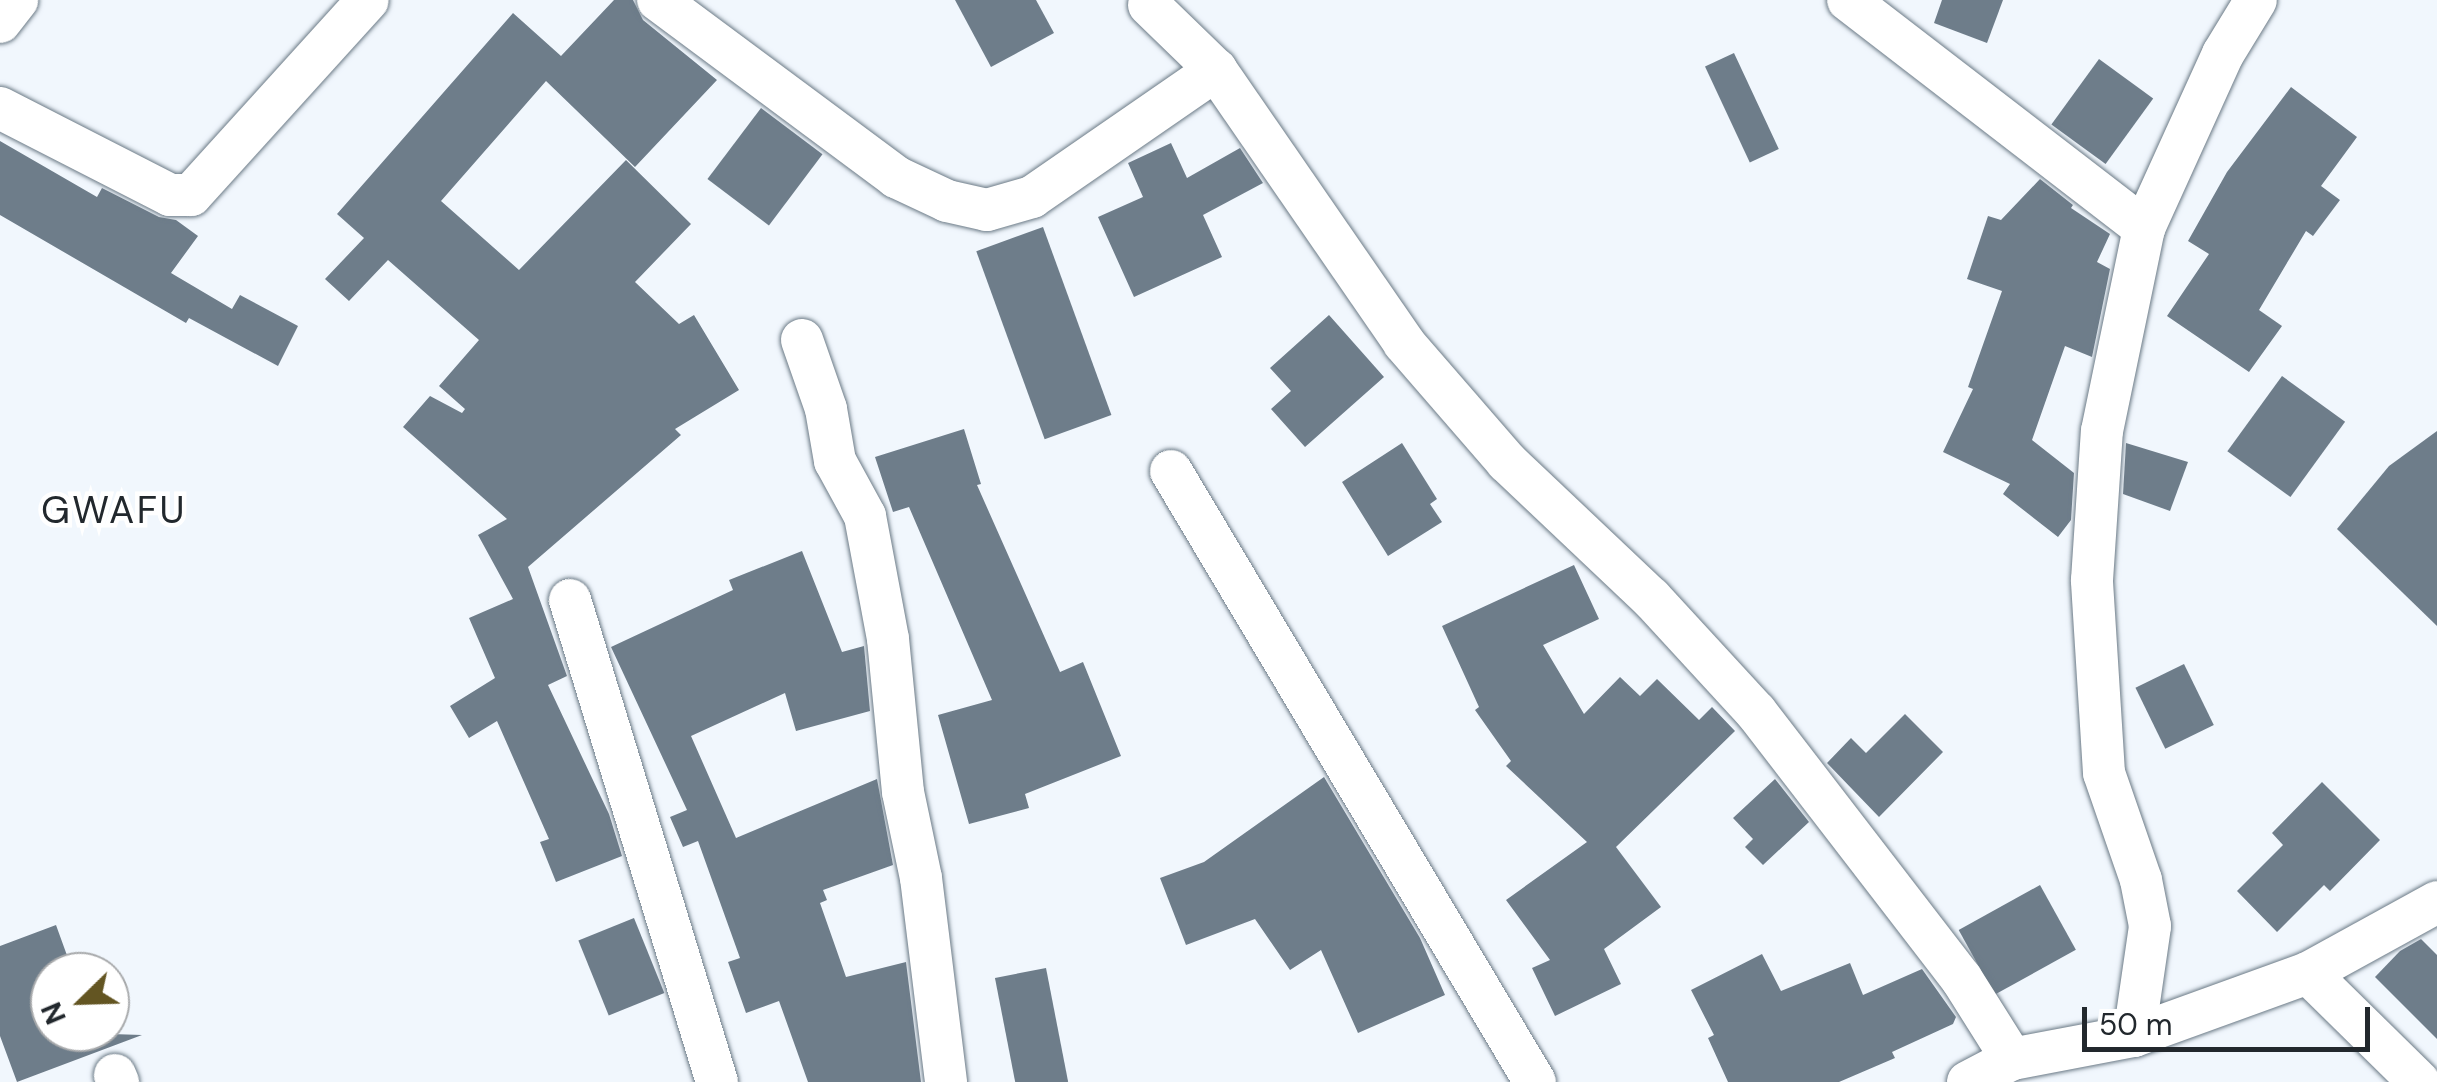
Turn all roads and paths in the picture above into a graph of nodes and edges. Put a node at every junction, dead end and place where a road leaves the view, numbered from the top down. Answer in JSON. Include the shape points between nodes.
{"nodes":[{"id":1,"x":17,"y":0,"type":"edge"},
{"id":2,"x":368,"y":0,"type":"edge"},
{"id":3,"x":658,"y":0,"type":"edge"},
{"id":4,"x":1848,"y":0,"type":"edge"},
{"id":5,"x":2256,"y":0,"type":"edge"},
{"id":6,"x":1149,"y":4,"type":"dead end"},
{"id":7,"x":0,"y":22,"type":"edge"},
{"id":8,"x":1216,"y":70,"type":"junction"},
{"id":9,"x":0,"y":108,"type":"edge"},
{"id":10,"x":2144,"y":228,"type":"junction"},
{"id":11,"x":802,"y":340,"type":"dead end"},
{"id":12,"x":1171,"y":471,"type":"dead end"},
{"id":13,"x":570,"y":600,"type":"dead end"},
{"id":14,"x":2437,"y":902,"type":"edge"},
{"id":15,"x":2308,"y":972,"type":"junction"},
{"id":16,"x":2134,"y":1036,"type":"junction"},
{"id":17,"x":2012,"y":1058,"type":"junction"},
{"id":18,"x":717,"y":1082,"type":"edge"},
{"id":19,"x":946,"y":1082,"type":"edge"},
{"id":20,"x":1535,"y":1082,"type":"edge"},
{"id":21,"x":1968,"y":1082,"type":"edge"},
{"id":22,"x":2419,"y":1082,"type":"edge"}],
"edges":[{"from":1,"to":7,"type":"street"},
{"from":2,"to":9,"type":"street","via":[[191,195],[170,195]]},
{"from":3,"to":8,"type":"street","via":[[896,176],[947,201],[987,210],[1032,196]]},
{"from":4,"to":10,"type":"street"},
{"from":5,"to":10,"type":"street","via":[[2223,54]]},
{"from":6,"to":8,"type":"street"},
{"from":8,"to":17,"type":"street","via":[[1404,343],[1508,462],[1651,598],[1756,712],[1961,978]]},
{"from":10,"to":16,"type":"street","via":[[2102,431],[2092,580],[2104,774],[2150,926]]},
{"from":11,"to":19,"type":"street","via":[[835,461],[865,516],[888,639]]},
{"from":12,"to":20,"type":"street"},
{"from":13,"to":18,"type":"street"},
{"from":14,"to":15,"type":"street"},
{"from":15,"to":16,"type":"street"},
{"from":15,"to":22,"type":"street"},
{"from":16,"to":17,"type":"street"},
{"from":17,"to":21,"type":"street"}]}
